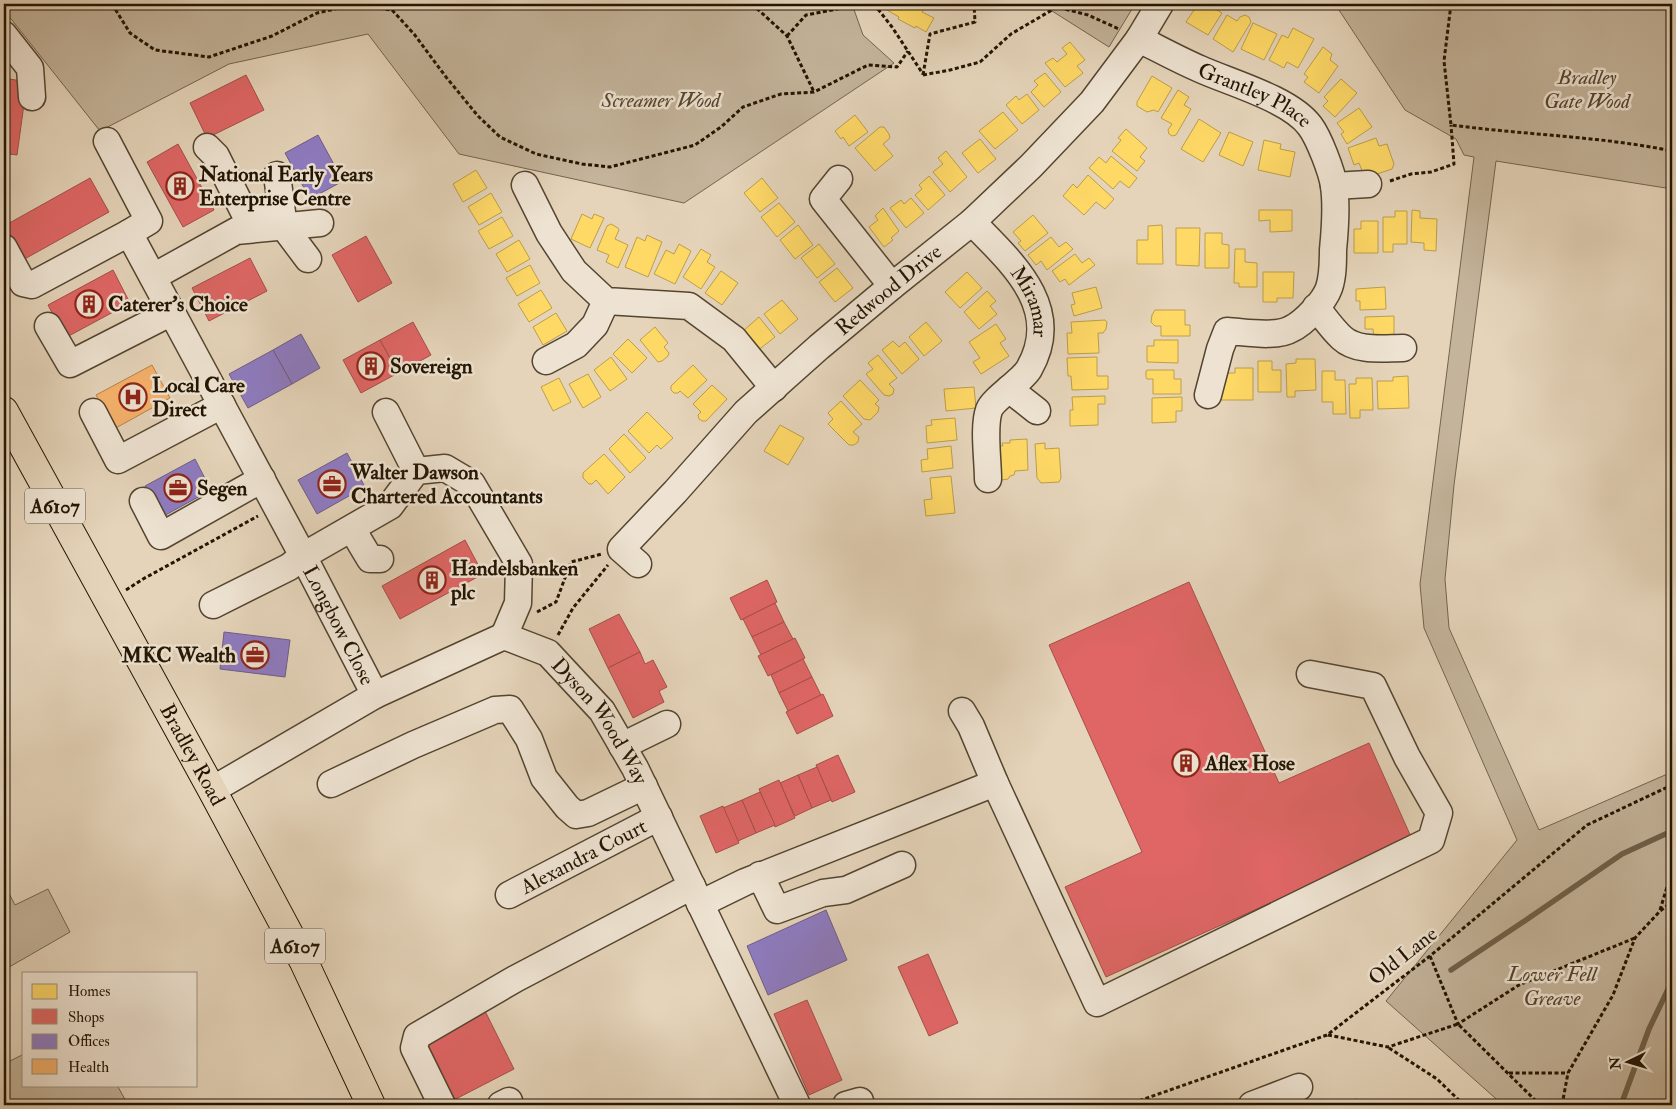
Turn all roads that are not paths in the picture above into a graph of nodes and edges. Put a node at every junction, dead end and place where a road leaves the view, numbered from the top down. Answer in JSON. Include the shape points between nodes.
{"nodes":[{"id":1,"x":1160,"y":4,"type":"edge"},
{"id":2,"x":4,"y":35,"type":"edge"},
{"id":3,"x":1139,"y":38,"type":"junction"},
{"id":4,"x":32,"y":97,"type":"dead end"},
{"id":5,"x":107,"y":141,"type":"dead end"},
{"id":6,"x":207,"y":147,"type":"dead end"},
{"id":7,"x":277,"y":176,"type":"dead end"},
{"id":8,"x":839,"y":179,"type":"dead end"},
{"id":9,"x":1368,"y":184,"type":"dead end"},
{"id":10,"x":525,"y":186,"type":"dead end"},
{"id":11,"x":1334,"y":186,"type":"junction"},
{"id":12,"x":972,"y":222,"type":"junction"},
{"id":13,"x":320,"y":223,"type":"dead end"},
{"id":14,"x":284,"y":227,"type":"junction"},
{"id":15,"x":134,"y":242,"type":"junction"},
{"id":16,"x":4,"y":248,"type":"edge"},
{"id":17,"x":308,"y":259,"type":"dead end"},
{"id":18,"x":153,"y":277,"type":"junction"},
{"id":19,"x":892,"y":286,"type":"junction"},
{"id":20,"x":606,"y":301,"type":"junction"},
{"id":21,"x":1316,"y":307,"type":"junction"},
{"id":22,"x":172,"y":312,"type":"junction"},
{"id":23,"x":48,"y":326,"type":"dead end"},
{"id":24,"x":1403,"y":348,"type":"dead end"},
{"id":25,"x":546,"y":361,"type":"dead end"},
{"id":26,"x":774,"y":388,"type":"junction"},
{"id":27,"x":1009,"y":389,"type":"junction"},
{"id":28,"x":1208,"y":395,"type":"dead end"},
{"id":29,"x":222,"y":405,"type":"junction"},
{"id":30,"x":4,"y":411,"type":"edge"},
{"id":31,"x":1037,"y":411,"type":"dead end"},
{"id":32,"x":93,"y":412,"type":"dead end"},
{"id":33,"x":386,"y":412,"type":"dead end"},
{"id":34,"x":416,"y":471,"type":"junction"},
{"id":35,"x":262,"y":479,"type":"junction"},
{"id":36,"x":988,"y":479,"type":"dead end"},
{"id":37,"x":143,"y":501,"type":"dead end"},
{"id":38,"x":276,"y":506,"type":"junction"},
{"id":39,"x":348,"y":531,"type":"junction"},
{"id":40,"x":303,"y":556,"type":"junction"},
{"id":41,"x":630,"y":557,"type":"road end"},
{"id":42,"x":380,"y":559,"type":"dead end"},
{"id":43,"x":213,"y":604,"type":"dead end"},
{"id":44,"x":506,"y":631,"type":"junction"},
{"id":45,"x":1310,"y":674,"type":"dead end"},
{"id":46,"x":375,"y":695,"type":"junction"},
{"id":47,"x":962,"y":710,"type":"dead end"},
{"id":48,"x":667,"y":724,"type":"dead end"},
{"id":49,"x":622,"y":746,"type":"junction"},
{"id":50,"x":995,"y":783,"type":"junction"},
{"id":51,"x":331,"y":784,"type":"dead end"},
{"id":52,"x":644,"y":786,"type":"junction"},
{"id":53,"x":212,"y":790,"type":"junction"},
{"id":54,"x":658,"y":817,"type":"junction"},
{"id":55,"x":902,"y":865,"type":"dead end"},
{"id":56,"x":760,"y":876,"type":"junction"},
{"id":57,"x":696,"y":895,"type":"junction"},
{"id":58,"x":509,"y":896,"type":"dead end"},
{"id":59,"x":1299,"y":1087,"type":"dead end"},
{"id":60,"x":371,"y":1105,"type":"edge"},
{"id":61,"x":442,"y":1105,"type":"edge"},
{"id":62,"x":797,"y":1105,"type":"edge"},
{"id":63,"x":1252,"y":1105,"type":"edge"}],
"edges":[{"from":1,"to":3,"type":"street","name":"Redwood Drive"},
{"from":2,"to":4,"type":"street","via":[[30,68]]},
{"from":3,"to":11,"type":"street","name":"Grantley Place","via":[[1198,69],[1273,99],[1294,112],[1310,126],[1327,160]]},
{"from":3,"to":12,"type":"street","name":"Redwood Drive","via":[[1092,102]]},
{"from":5,"to":15,"type":"street","via":[[149,221]]},
{"from":6,"to":14,"type":"street","via":[[216,156],[245,214]]},
{"from":7,"to":14,"type":"street"},
{"from":8,"to":19,"type":"street","via":[[823,200]]},
{"from":9,"to":11,"type":"street"},
{"from":10,"to":20,"type":"street","via":[[549,233],[574,271]]},
{"from":11,"to":21,"type":"street","name":"Grantley Place","via":[[1332,274],[1327,293]]},
{"from":12,"to":19,"type":"street","name":"Redwood Drive"},
{"from":12,"to":27,"type":"street","name":"Miramar","via":[[1007,258],[1038,306],[1042,328],[1038,347],[1028,370]]},
{"from":13,"to":14,"type":"street"},
{"from":14,"to":17,"type":"street"},
{"from":14,"to":18,"type":"street","via":[[236,231]]},
{"from":15,"to":16,"type":"street","via":[[32,285],[24,282]]},
{"from":15,"to":18,"type":"street","name":"Longbow Close"},
{"from":18,"to":22,"type":"street","name":"Longbow Close"},
{"from":19,"to":26,"type":"street","name":"Redwood Drive"},
{"from":20,"to":25,"type":"street","via":[[595,325],[576,345]]},
{"from":20,"to":26,"type":"street","via":[[689,306],[734,339]]},
{"from":21,"to":24,"type":"street","via":[[1342,338],[1353,344]]},
{"from":21,"to":28,"type":"street","name":"Grantley Place","via":[[1290,331],[1269,334],[1227,331]]},
{"from":22,"to":23,"type":"street","via":[[70,364]]},
{"from":22,"to":29,"type":"street","name":"Longbow Close","via":[[206,354]]},
{"from":26,"to":41,"type":"street","name":"Redwood Drive","via":[[746,412],[675,492]]},
{"from":27,"to":31,"type":"street"},
{"from":27,"to":36,"type":"street","name":"Miramar","via":[[990,408],[987,420]]},
{"from":29,"to":32,"type":"street","via":[[118,460]]},
{"from":29,"to":35,"type":"street","name":"Longbow Close","via":[[249,436]]},
{"from":30,"to":53,"type":"main road","name":"Bradley Road","number":"A6107"},
{"from":33,"to":34,"type":"street"},
{"from":34,"to":39,"type":"street","name":"Longbow Close","via":[[390,506]]},
{"from":34,"to":44,"type":"street","via":[[445,468],[472,484],[519,564],[518,603]]},
{"from":35,"to":37,"type":"street","via":[[161,536]]},
{"from":35,"to":38,"type":"street","name":"Longbow Close"},
{"from":38,"to":39,"type":"street","name":"Longbow Close","via":[[295,521],[316,530]]},
{"from":38,"to":40,"type":"street","name":"Longbow Close"},
{"from":39,"to":40,"type":"street","name":"Longbow Close"},
{"from":39,"to":42,"type":"street","via":[[370,559]]},
{"from":40,"to":43,"type":"street","via":[[289,567]]},
{"from":40,"to":46,"type":"street","name":"Longbow Close"},
{"from":44,"to":46,"type":"street"},
{"from":44,"to":49,"type":"street","name":"Dyson Wood Way","via":[[548,653],[602,711]]},
{"from":45,"to":50,"type":"street","via":[[1373,686],[1407,757],[1439,813],[1431,840],[1096,1002]]},
{"from":46,"to":53,"type":"street"},
{"from":47,"to":50,"type":"street"},
{"from":48,"to":49,"type":"street"},
{"from":49,"to":52,"type":"street","name":"Dyson Wood Way"},
{"from":50,"to":56,"type":"street"},
{"from":51,"to":52,"type":"street","via":[[495,710],[510,709],[529,739],[544,778],[576,815],[588,813]]},
{"from":52,"to":54,"type":"street","name":"Dyson Wood Way"},
{"from":53,"to":60,"type":"main road","name":"Bradley Road","number":"A6107","via":[[304,962]]},
{"from":54,"to":57,"type":"street","name":"Dyson Wood Way"},
{"from":54,"to":58,"type":"street","name":"Alexandra Court"},
{"from":55,"to":56,"type":"street","via":[[846,890],[824,893],[777,910]]},
{"from":56,"to":57,"type":"street"},
{"from":57,"to":61,"type":"street","via":[[515,980],[417,1036],[414,1048]]},
{"from":57,"to":62,"type":"street","name":"Dyson Wood Way"},
{"from":59,"to":63,"type":"street"}]}
